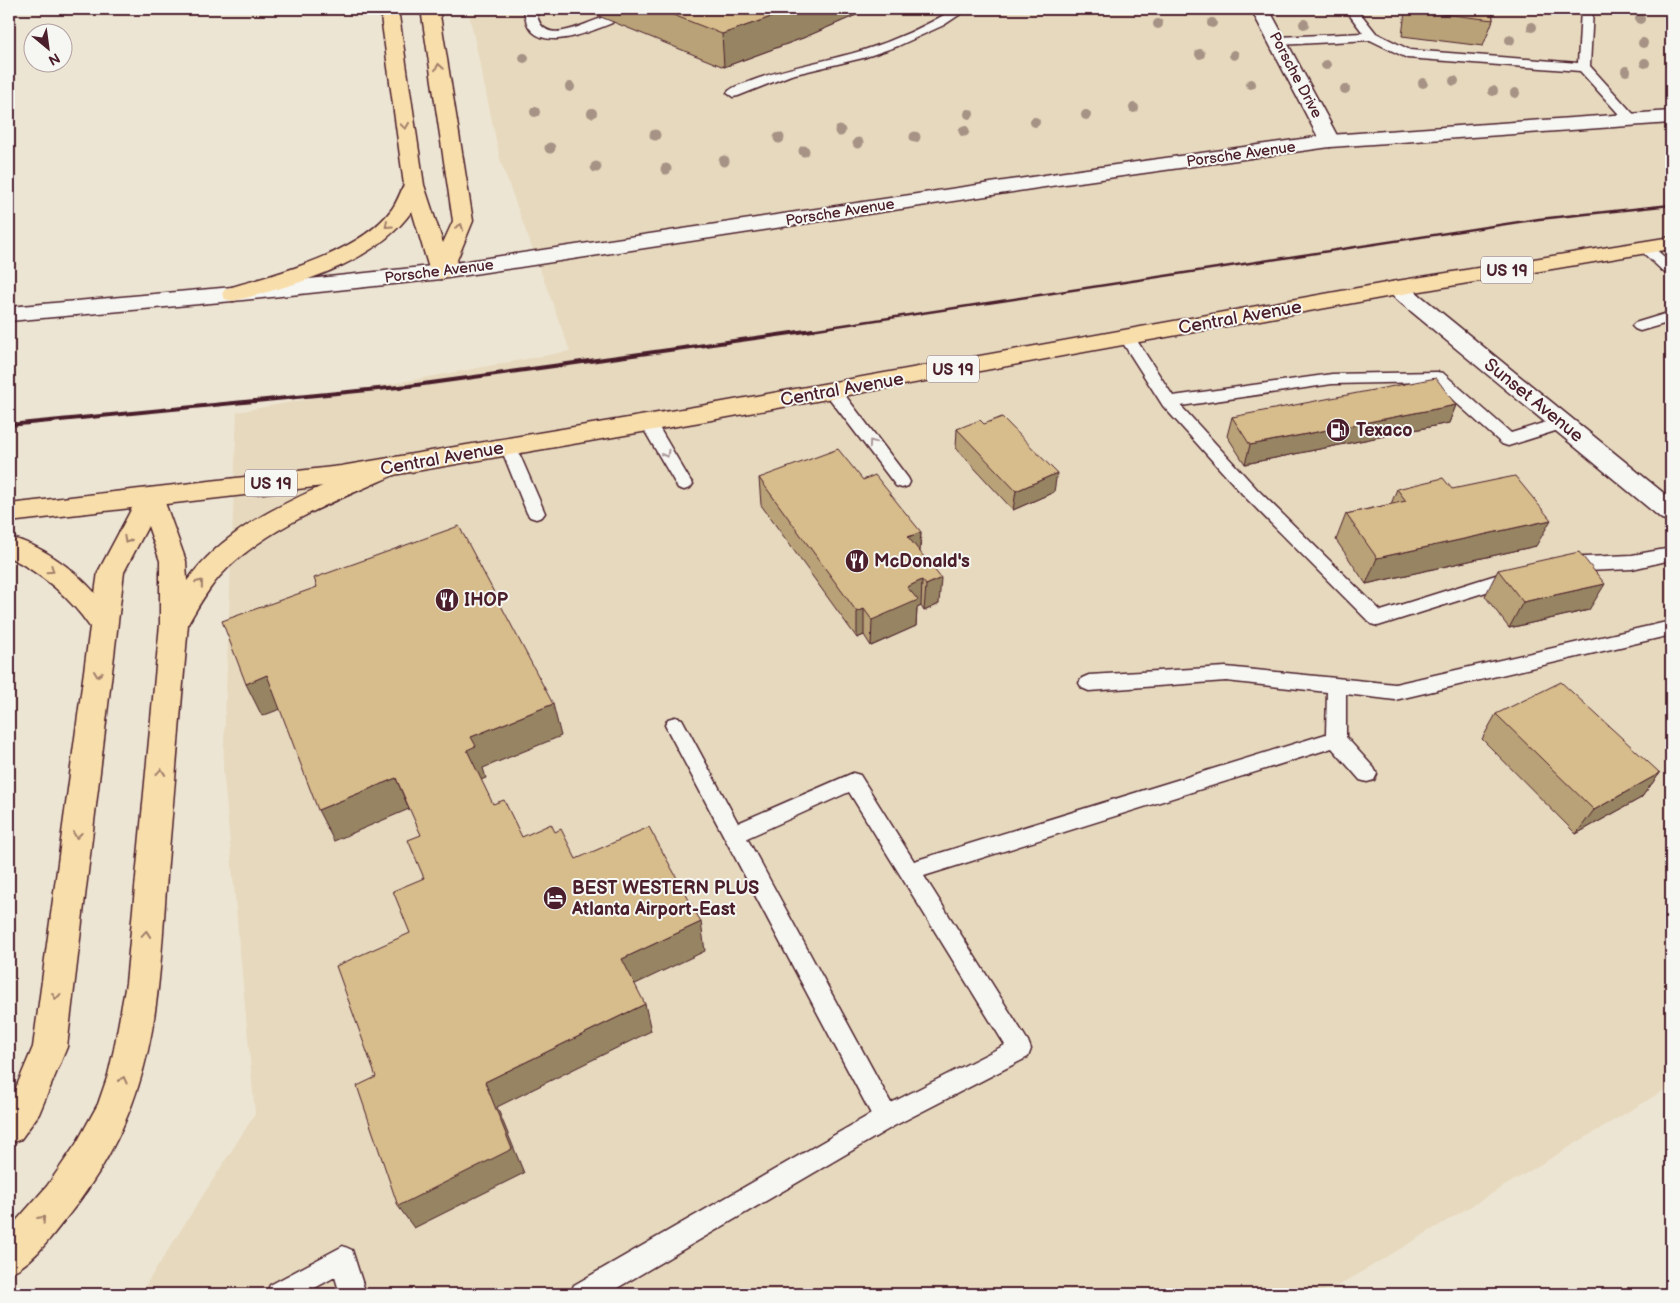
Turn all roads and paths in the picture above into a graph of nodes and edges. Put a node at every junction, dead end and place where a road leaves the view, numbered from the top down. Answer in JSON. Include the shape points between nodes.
{"nodes":[{"id":1,"x":389,"y":9,"type":"edge"},
{"id":2,"x":430,"y":9,"type":"edge"},
{"id":3,"x":530,"y":9,"type":"edge"},
{"id":4,"x":962,"y":9,"type":"edge"},
{"id":5,"x":1260,"y":9,"type":"edge"},
{"id":6,"x":1351,"y":9,"type":"edge"},
{"id":7,"x":1588,"y":9,"type":"edge"},
{"id":8,"x":608,"y":20,"type":"dead end"},
{"id":9,"x":1372,"y":36,"type":"junction"},
{"id":10,"x":1278,"y":41,"type":"junction"},
{"id":11,"x":1584,"y":67,"type":"junction"},
{"id":12,"x":733,"y":93,"type":"dead end"},
{"id":13,"x":1671,"y":117,"type":"edge"},
{"id":14,"x":1630,"y":118,"type":"junction"},
{"id":15,"x":1330,"y":141,"type":"junction"},
{"id":16,"x":414,"y":185,"type":"junction"},
{"id":17,"x":1671,"y":243,"type":"edge"},
{"id":18,"x":1645,"y":247,"type":"junction"},
{"id":19,"x":1671,"y":271,"type":"edge"},
{"id":20,"x":441,"y":272,"type":"junction"},
{"id":21,"x":1397,"y":288,"type":"junction"},
{"id":22,"x":233,"y":294,"type":"junction"},
{"id":23,"x":9,"y":314,"type":"edge"},
{"id":24,"x":1671,"y":317,"type":"edge"},
{"id":25,"x":1640,"y":326,"type":"dead end"},
{"id":26,"x":1127,"y":337,"type":"junction"},
{"id":27,"x":832,"y":390,"type":"junction"},
{"id":28,"x":1169,"y":402,"type":"junction"},
{"id":29,"x":648,"y":423,"type":"junction"},
{"id":30,"x":1562,"y":423,"type":"junction"},
{"id":31,"x":508,"y":446,"type":"junction"},
{"id":32,"x":392,"y":466,"type":"junction"},
{"id":33,"x":902,"y":482,"type":"dead end"},
{"id":34,"x":684,"y":484,"type":"dead end"},
{"id":35,"x":150,"y":497,"type":"junction"},
{"id":36,"x":1667,"y":505,"type":"edge"},
{"id":37,"x":9,"y":513,"type":"edge"},
{"id":38,"x":536,"y":513,"type":"dead end"},
{"id":39,"x":9,"y":546,"type":"edge"},
{"id":40,"x":1671,"y":554,"type":"edge"},
{"id":41,"x":1546,"y":566,"type":"edge"},
{"id":42,"x":1528,"y":572,"type":"edge"},
{"id":43,"x":174,"y":624,"type":"junction"},
{"id":44,"x":104,"y":625,"type":"junction"},
{"id":45,"x":1671,"y":628,"type":"edge"},
{"id":46,"x":1089,"y":683,"type":"dead end"},
{"id":47,"x":1337,"y":685,"type":"junction"},
{"id":48,"x":675,"y":725,"type":"dead end"},
{"id":49,"x":1336,"y":739,"type":"junction"},
{"id":50,"x":1367,"y":774,"type":"dead end"},
{"id":51,"x":734,"y":834,"type":"junction"},
{"id":52,"x":909,"y":872,"type":"junction"},
{"id":53,"x":886,"y":1118,"type":"junction"},
{"id":54,"x":9,"y":1127,"type":"edge"},
{"id":55,"x":9,"y":1255,"type":"edge"},
{"id":56,"x":279,"y":1294,"type":"edge"},
{"id":57,"x":353,"y":1294,"type":"edge"},
{"id":58,"x":583,"y":1294,"type":"edge"}],
"edges":[{"from":1,"to":16,"type":"main road","one_way":true},
{"from":20,"to":2,"type":"main road","one_way":true,"via":[[463,221]]},
{"from":3,"to":8,"type":"lane","via":[[533,25],[544,34],[561,36],[577,33]]},
{"from":4,"to":12,"type":"lane","via":[[934,26],[890,45],[787,72]]},
{"from":5,"to":10,"type":"street","name":"Porsche Drive"},
{"from":6,"to":9,"type":"lane"},
{"from":7,"to":11,"type":"lane"},
{"from":9,"to":10,"type":"lane"},
{"from":9,"to":11,"type":"lane","via":[[1407,54]]},
{"from":10,"to":15,"type":"street","name":"Porsche Drive"},
{"from":11,"to":14,"type":"lane"},
{"from":13,"to":14,"type":"street","name":"Porsche Avenue"},
{"from":14,"to":15,"type":"street","name":"Porsche Avenue"},
{"from":15,"to":20,"type":"street","name":"Porsche Avenue"},
{"from":16,"to":20,"type":"main road"},
{"from":16,"to":22,"type":"main road","one_way":true,"via":[[398,215],[386,227],[342,256]]},
{"from":17,"to":18,"type":"main road","name":"Central Avenue","number":"US 19"},
{"from":18,"to":19,"type":"lane"},
{"from":18,"to":21,"type":"main road","name":"Central Avenue","number":"US 19"},
{"from":20,"to":22,"type":"street","name":"Porsche Avenue"},
{"from":21,"to":26,"type":"main road","name":"Central Avenue","number":"US 19"},
{"from":21,"to":30,"type":"street","name":"Sunset Avenue"},
{"from":22,"to":23,"type":"street","name":"Porsche Avenue"},
{"from":24,"to":25,"type":"lane"},
{"from":26,"to":27,"type":"main road","name":"Central Avenue","number":"US 19"},
{"from":26,"to":28,"type":"lane"},
{"from":27,"to":29,"type":"main road","name":"Central Avenue","number":"US 19"},
{"from":33,"to":27,"type":"lane","one_way":true},
{"from":28,"to":30,"type":"lane","via":[[1332,379],[1437,377],[1508,440]]},
{"from":28,"to":42,"type":"lane","via":[[1250,493],[1378,619]]},
{"from":29,"to":31,"type":"main road","name":"Central Avenue","number":"US 19"},
{"from":29,"to":34,"type":"lane","one_way":true},
{"from":30,"to":36,"type":"street","name":"Sunset Avenue"},
{"from":31,"to":32,"type":"main road","name":"Central Avenue","number":"US 19"},
{"from":31,"to":38,"type":"lane"},
{"from":32,"to":35,"type":"main road","name":"Central Avenue","number":"US 19"},
{"from":43,"to":32,"type":"main road","one_way":true,"via":[[192,593],[231,550],[306,504]]},
{"from":35,"to":37,"type":"main road","name":"Central Avenue","number":"US 19"},
{"from":35,"to":43,"type":"main road","via":[[172,561]]},
{"from":35,"to":44,"type":"main road","one_way":true,"via":[[111,572]]},
{"from":39,"to":44,"type":"main road","one_way":true,"via":[[32,556],[66,580],[84,597]]},
{"from":40,"to":41,"type":"lane","via":[[1632,562]]},
{"from":55,"to":43,"type":"main road","one_way":true,"via":[[64,1194],[98,1141],[121,1088],[142,983]]},
{"from":44,"to":54,"type":"main road","one_way":true,"via":[[50,1047],[27,1102]]},
{"from":45,"to":47,"type":"lane","via":[[1395,692]]},
{"from":46,"to":47,"type":"lane","via":[[1226,674]]},
{"from":47,"to":49,"type":"lane"},
{"from":48,"to":51,"type":"lane"},
{"from":49,"to":50,"type":"lane"},
{"from":49,"to":52,"type":"lane"},
{"from":51,"to":52,"type":"lane","via":[[853,781]]},
{"from":51,"to":53,"type":"lane"},
{"from":52,"to":53,"type":"lane","via":[[1020,1048]]},
{"from":53,"to":58,"type":"lane"},
{"from":56,"to":57,"type":"lane","via":[[343,1259]]}]}
